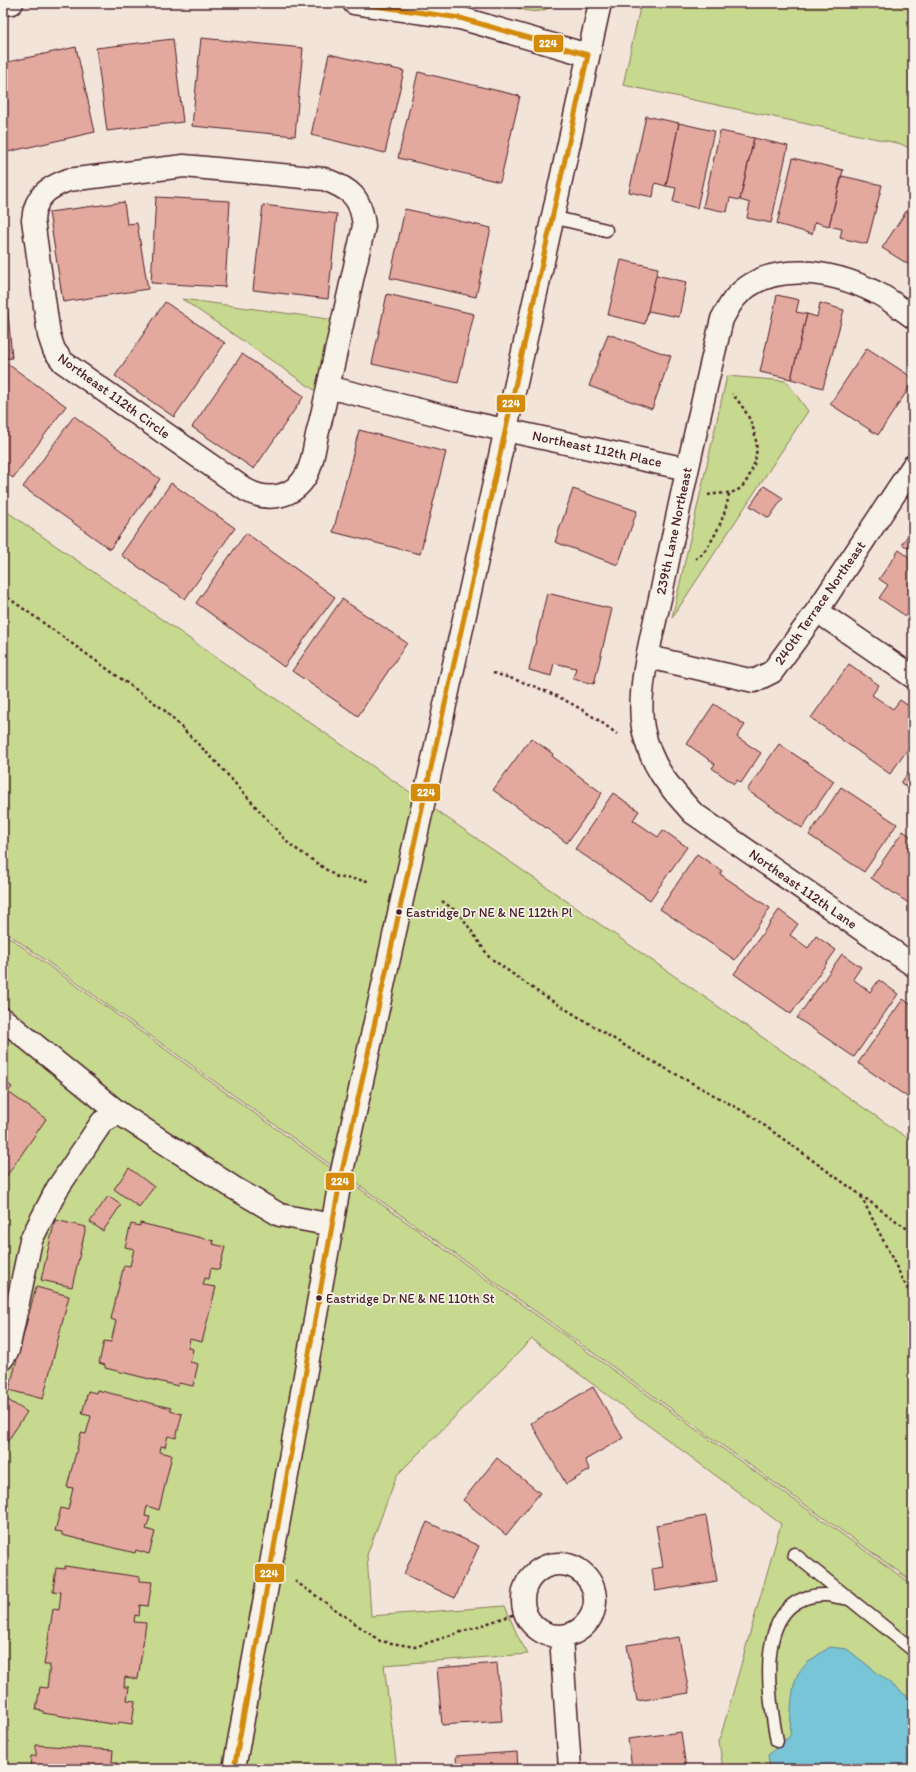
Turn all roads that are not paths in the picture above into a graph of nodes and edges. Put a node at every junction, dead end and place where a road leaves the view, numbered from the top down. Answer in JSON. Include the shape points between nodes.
{"nodes":[{"id":1,"x":12,"y":3,"type":"edge"},
{"id":2,"x":354,"y":3,"type":"edge"},
{"id":3,"x":600,"y":3,"type":"edge"},
{"id":4,"x":3,"y":4,"type":"edge"},
{"id":5,"x":588,"y":54,"type":"junction"},
{"id":6,"x":552,"y":218,"type":"junction"},
{"id":7,"x":606,"y":230,"type":"dead end"},
{"id":8,"x":913,"y":317,"type":"edge"},
{"id":9,"x":328,"y":387,"type":"junction"},
{"id":10,"x":507,"y":430,"type":"junction"},
{"id":11,"x":913,"y":466,"type":"edge"},
{"id":12,"x":687,"y":469,"type":"junction"},
{"id":13,"x":818,"y":611,"type":"junction"},
{"id":14,"x":648,"y":657,"type":"junction"},
{"id":15,"x":913,"y":677,"type":"edge"},
{"id":16,"x":693,"y":813,"type":"joint"},
{"id":17,"x":913,"y":965,"type":"edge"},
{"id":18,"x":3,"y":1018,"type":"edge"},
{"id":19,"x":119,"y":1113,"type":"junction"},
{"id":20,"x":332,"y":1225,"type":"junction"},
{"id":21,"x":3,"y":1358,"type":"edge"},
{"id":22,"x":794,"y":1554,"type":"dead end"},
{"id":23,"x":850,"y":1599,"type":"junction"},
{"id":24,"x":561,"y":1637,"type":"junction"},
{"id":25,"x":913,"y":1650,"type":"edge"},
{"id":26,"x":777,"y":1741,"type":"dead end"},
{"id":27,"x":234,"y":1769,"type":"edge"},
{"id":28,"x":570,"y":1769,"type":"edge"}],
"edges":[{"from":1,"to":4,"type":"street"},
{"from":2,"to":5,"type":"street","via":[[460,18]]},
{"from":3,"to":5,"type":"street"},
{"from":5,"to":6,"type":"street"},
{"from":6,"to":7,"type":"lane"},
{"from":6,"to":10,"type":"street"},
{"from":8,"to":12,"type":"street","name":"239th Lane Northeast","via":[[876,292],[850,281],[808,272],[769,275],[755,282],[736,298],[722,319]]},
{"from":9,"to":9,"type":"street","name":"Northeast 112th Circle","via":[[364,226],[362,209],[354,196],[341,185],[324,179],[184,166],[68,180],[42,195],[34,207],[33,220],[54,350],[63,362],[246,490],[258,496],[271,498],[293,491],[301,482],[310,465]]},
{"from":9,"to":10,"type":"street"},
{"from":10,"to":12,"type":"street","name":"Northeast 112th Place"},
{"from":10,"to":20,"type":"street"},
{"from":11,"to":13,"type":"street","name":"240th Terrace Northeast"},
{"from":12,"to":14,"type":"street","name":"239th Lane Northeast"},
{"from":13,"to":14,"type":"street","name":"240th Terrace Northeast","via":[[772,672],[754,681]]},
{"from":13,"to":15,"type":"street"},
{"from":14,"to":16,"type":"street","name":"239th Lane Northeast","via":[[641,710],[643,729],[657,770]]},
{"from":16,"to":17,"type":"street","name":"Northeast 112th Lane"},
{"from":18,"to":19,"type":"street"},
{"from":19,"to":20,"type":"street","via":[[280,1215]]},
{"from":19,"to":21,"type":"street","via":[[102,1122],[57,1189],[31,1240],[8,1350]]},
{"from":20,"to":27,"type":"street"},
{"from":22,"to":23,"type":"lane"},
{"from":23,"to":25,"type":"lane"},
{"from":23,"to":26,"type":"lane","via":[[826,1595],[806,1599],[791,1606],[778,1622],[771,1640],[768,1664],[768,1694]]},
{"from":24,"to":24,"type":"street","via":[[539,1631],[530,1623],[522,1600],[524,1587],[540,1569],[551,1564],[564,1563],[576,1567],[585,1574],[596,1595],[592,1618],[575,1633]]},
{"from":24,"to":28,"type":"street"}]}
